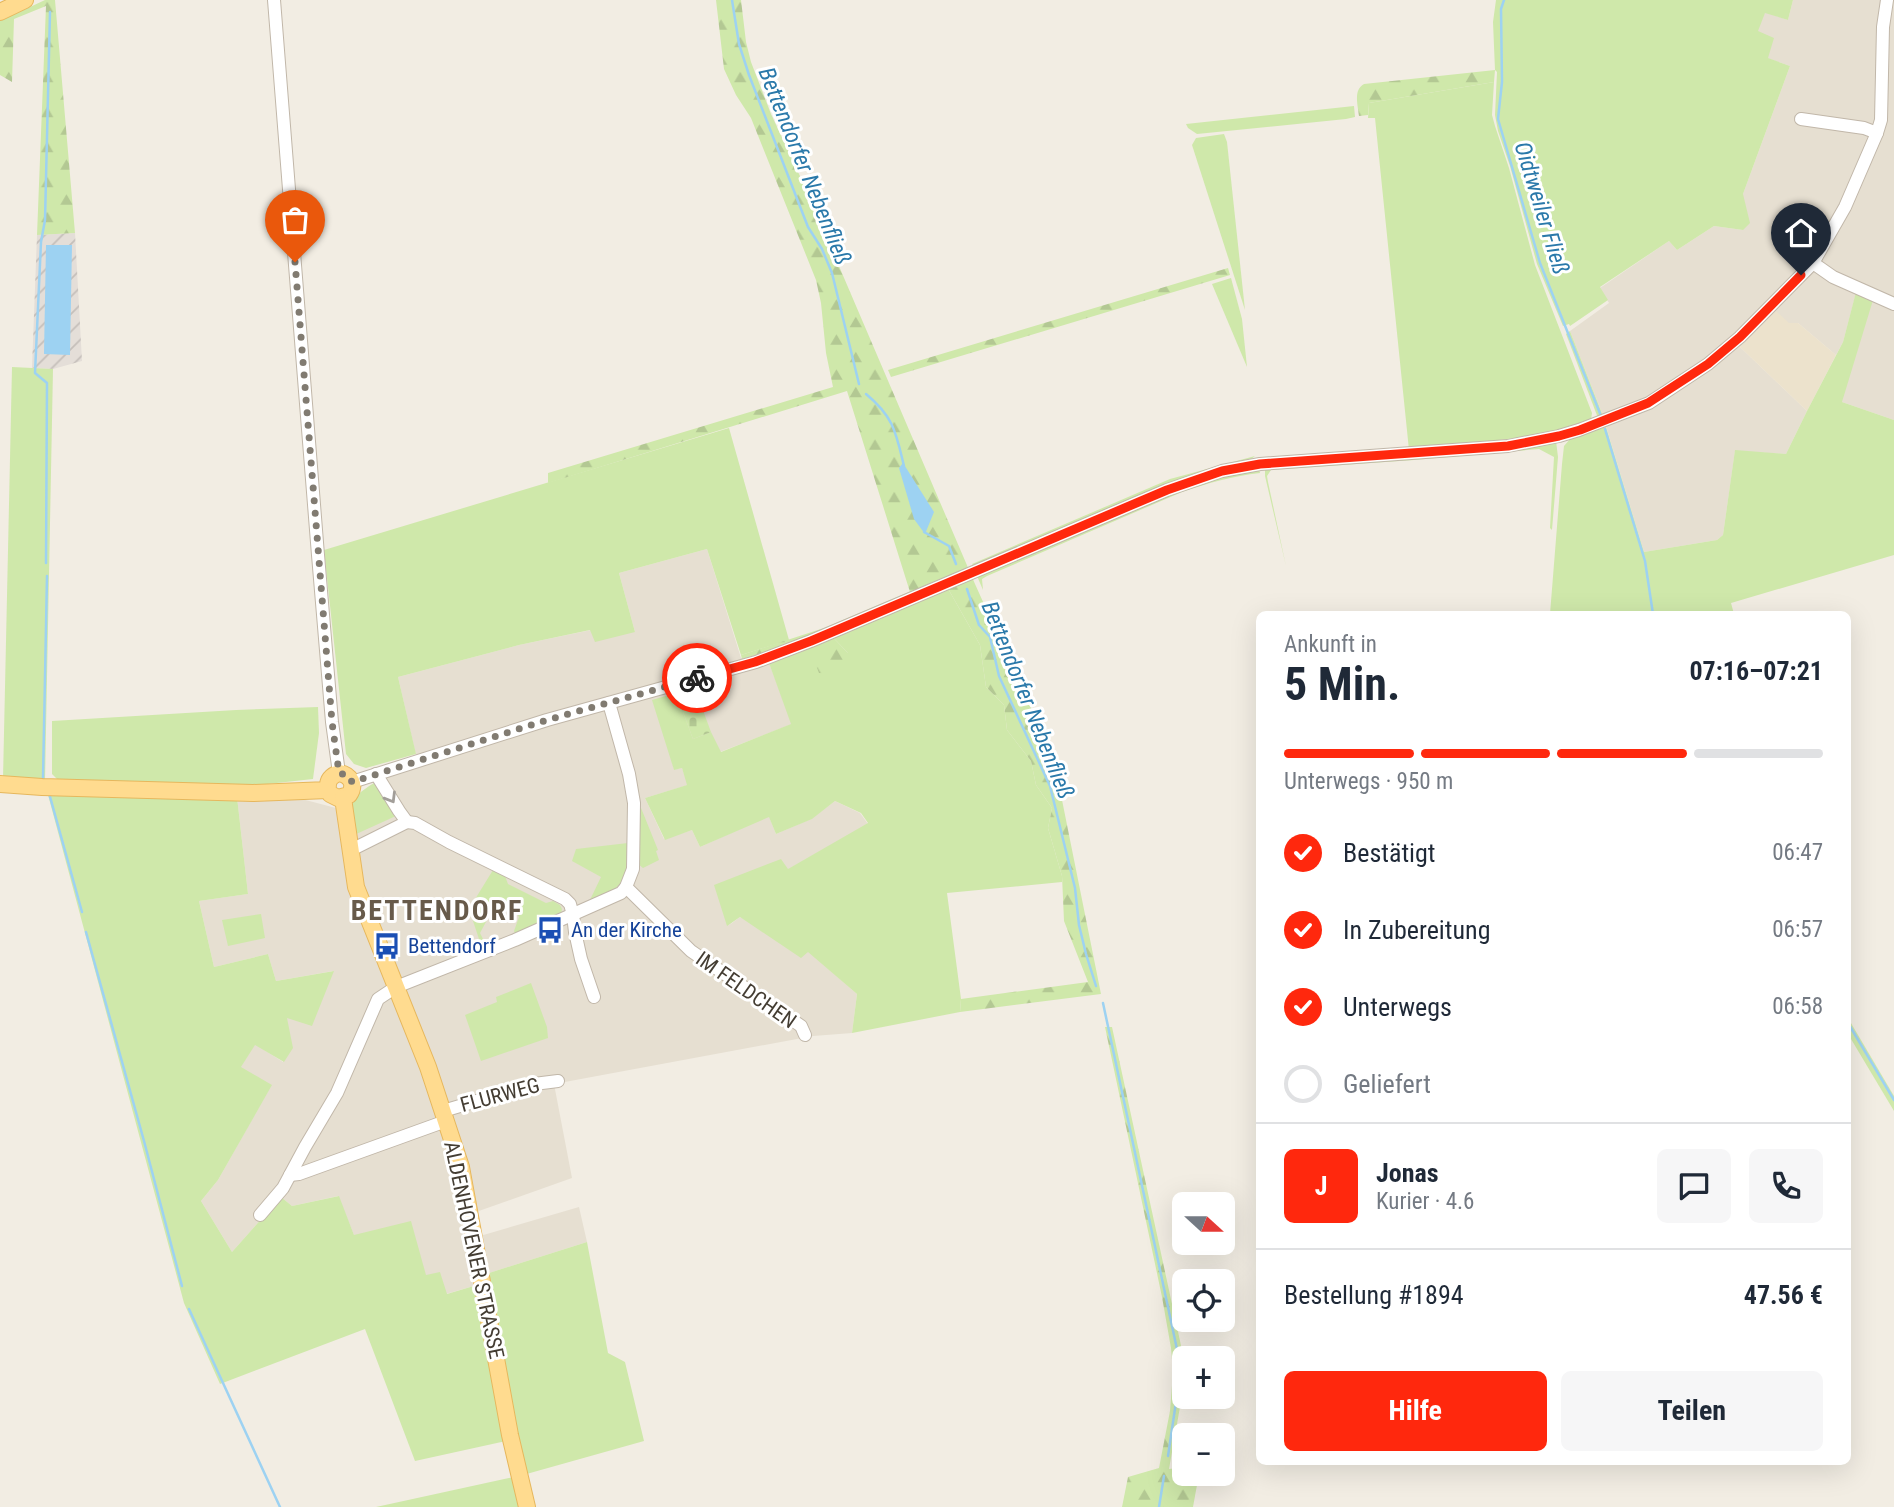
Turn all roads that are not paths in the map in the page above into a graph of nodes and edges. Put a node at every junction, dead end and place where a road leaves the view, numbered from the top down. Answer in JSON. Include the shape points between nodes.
{"nodes":[{"id":1,"x":25,"y":0,"type":"edge"},
{"id":2,"x":274,"y":0,"type":"edge"},
{"id":3,"x":1886,"y":0,"type":"edge"},
{"id":4,"x":0,"y":12,"type":"edge"},
{"id":5,"x":1888,"y":96,"type":"edge"},
{"id":6,"x":1801,"y":119,"type":"dead end"},
{"id":7,"x":1877,"y":133,"type":"junction"},
{"id":8,"x":1813,"y":263,"type":"junction"},
{"id":9,"x":1894,"y":303,"type":"edge"},
{"id":10,"x":609,"y":703,"type":"junction"},
{"id":11,"x":376,"y":774,"type":"junction"},
{"id":12,"x":346,"y":778,"type":"junction"},
{"id":13,"x":0,"y":784,"type":"edge"},
{"id":14,"x":328,"y":790,"type":"junction"},
{"id":15,"x":343,"y":798,"type":"junction"},
{"id":16,"x":407,"y":821,"type":"junction"},
{"id":17,"x":349,"y":848,"type":"junction"},
{"id":18,"x":626,"y":887,"type":"junction"},
{"id":19,"x":573,"y":915,"type":"junction"},
{"id":20,"x":396,"y":988,"type":"junction"},
{"id":21,"x":594,"y":998,"type":"dead end"},
{"id":22,"x":805,"y":1035,"type":"dead end"},
{"id":23,"x":558,"y":1081,"type":"dead end"},
{"id":24,"x":445,"y":1116,"type":"junction"},
{"id":25,"x":290,"y":1175,"type":"junction"},
{"id":26,"x":260,"y":1215,"type":"dead end"},
{"id":27,"x":527,"y":1507,"type":"edge"}],
"edges":[{"from":1,"to":4,"type":"main road"},
{"from":2,"to":12,"type":"street","via":[[332,722]]},
{"from":3,"to":5,"type":"street","via":[[1883,27]]},
{"from":5,"to":7,"type":"street"},
{"from":6,"to":7,"type":"street"},
{"from":7,"to":8,"type":"street"},
{"from":8,"to":9,"type":"street"},
{"from":8,"to":10,"type":"street","via":[[1708,364],[1648,403],[1598,424],[1508,446],[1260,464],[1222,471],[811,641],[755,662]]},
{"from":10,"to":11,"type":"street"},
{"from":10,"to":18,"type":"street","via":[[634,803],[633,869]]},
{"from":11,"to":12,"type":"street"},
{"from":11,"to":16,"type":"street","one_way":true},
{"from":12,"to":14,"type":"main road","via":[[329,779]]},
{"from":12,"to":15,"type":"main road","via":[[351,792]]},
{"from":13,"to":14,"type":"main road","via":[[253,793]]},
{"from":14,"to":15,"type":"main road"},
{"from":15,"to":17,"type":"main road","name":"ALDENHOVENER STRASSE"},
{"from":16,"to":17,"type":"street"},
{"from":16,"to":19,"type":"street","via":[[565,899]]},
{"from":17,"to":20,"type":"main road","name":"ALDENHOVENER STRASSE","via":[[356,887]]},
{"from":18,"to":19,"type":"street"},
{"from":18,"to":22,"type":"street","name":"IM FELDCHEN","via":[[691,951],[801,1027]]},
{"from":19,"to":20,"type":"street"},
{"from":19,"to":21,"type":"street"},
{"from":20,"to":24,"type":"main road","name":"ALDENHOVENER STRASSE"},
{"from":20,"to":25,"type":"street","via":[[378,999],[337,1093]]},
{"from":23,"to":24,"type":"street","name":"FLURWEG","via":[[534,1084]]},
{"from":24,"to":25,"type":"street","name":"FLURWEG"},
{"from":24,"to":27,"type":"main road","name":"ALDENHOVENER STRASSE","via":[[461,1167]]},
{"from":25,"to":26,"type":"street"}]}
